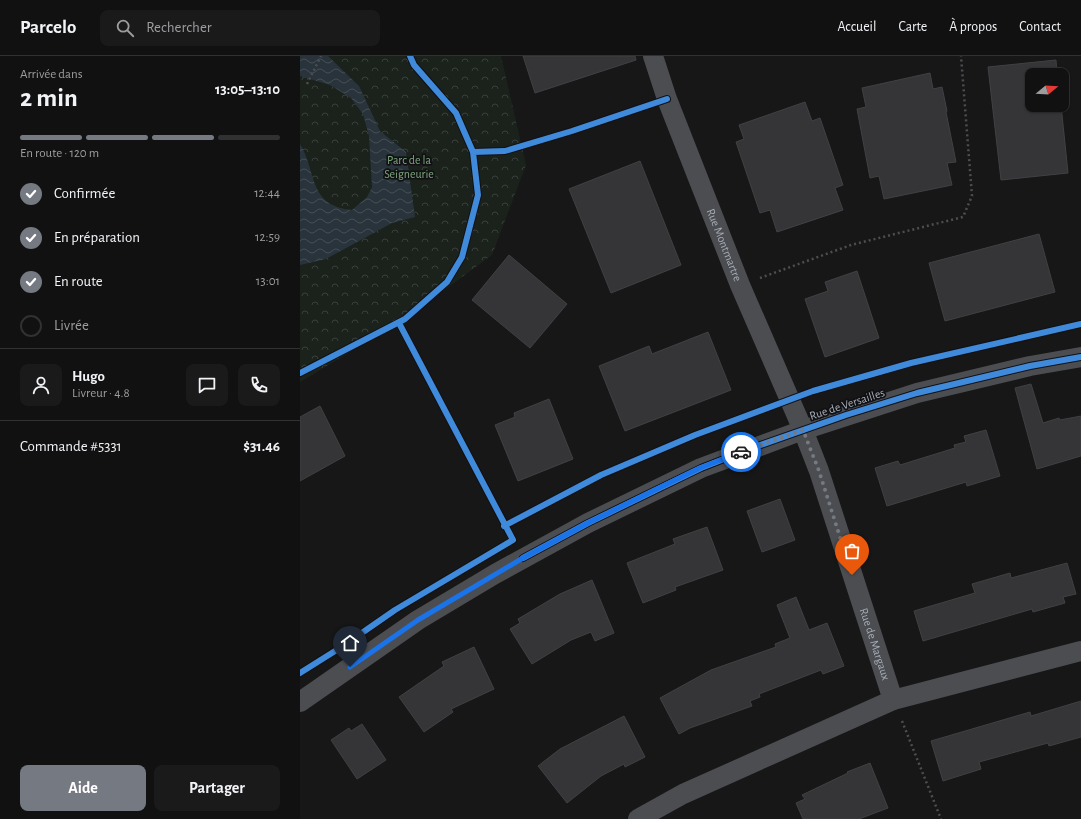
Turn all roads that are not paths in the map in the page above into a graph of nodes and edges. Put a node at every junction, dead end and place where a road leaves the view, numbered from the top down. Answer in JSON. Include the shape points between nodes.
{"nodes":[{"id":1,"x":653,"y":56,"type":"edge"},
{"id":2,"x":1081,"y":356,"type":"edge"},
{"id":3,"x":803,"y":430,"type":"junction"},
{"id":4,"x":1081,"y":652,"type":"edge"},
{"id":5,"x":893,"y":700,"type":"junction"},
{"id":6,"x":300,"y":702,"type":"edge"},
{"id":7,"x":638,"y":819,"type":"edge"}],
"edges":[{"from":1,"to":3,"type":"street","name":"Rue Montmartre","via":[[667,99],[740,286]]},
{"from":2,"to":3,"type":"street","name":"Rue de Versailles","via":[[917,393]]},
{"from":3,"to":5,"type":"street","name":"Rue de Margaux"},
{"from":3,"to":6,"type":"street","name":"Rue de Versailles","via":[[700,468],[523,558],[418,620]]},
{"from":4,"to":5,"type":"street"},
{"from":5,"to":7,"type":"street","via":[[690,791]]}]}
